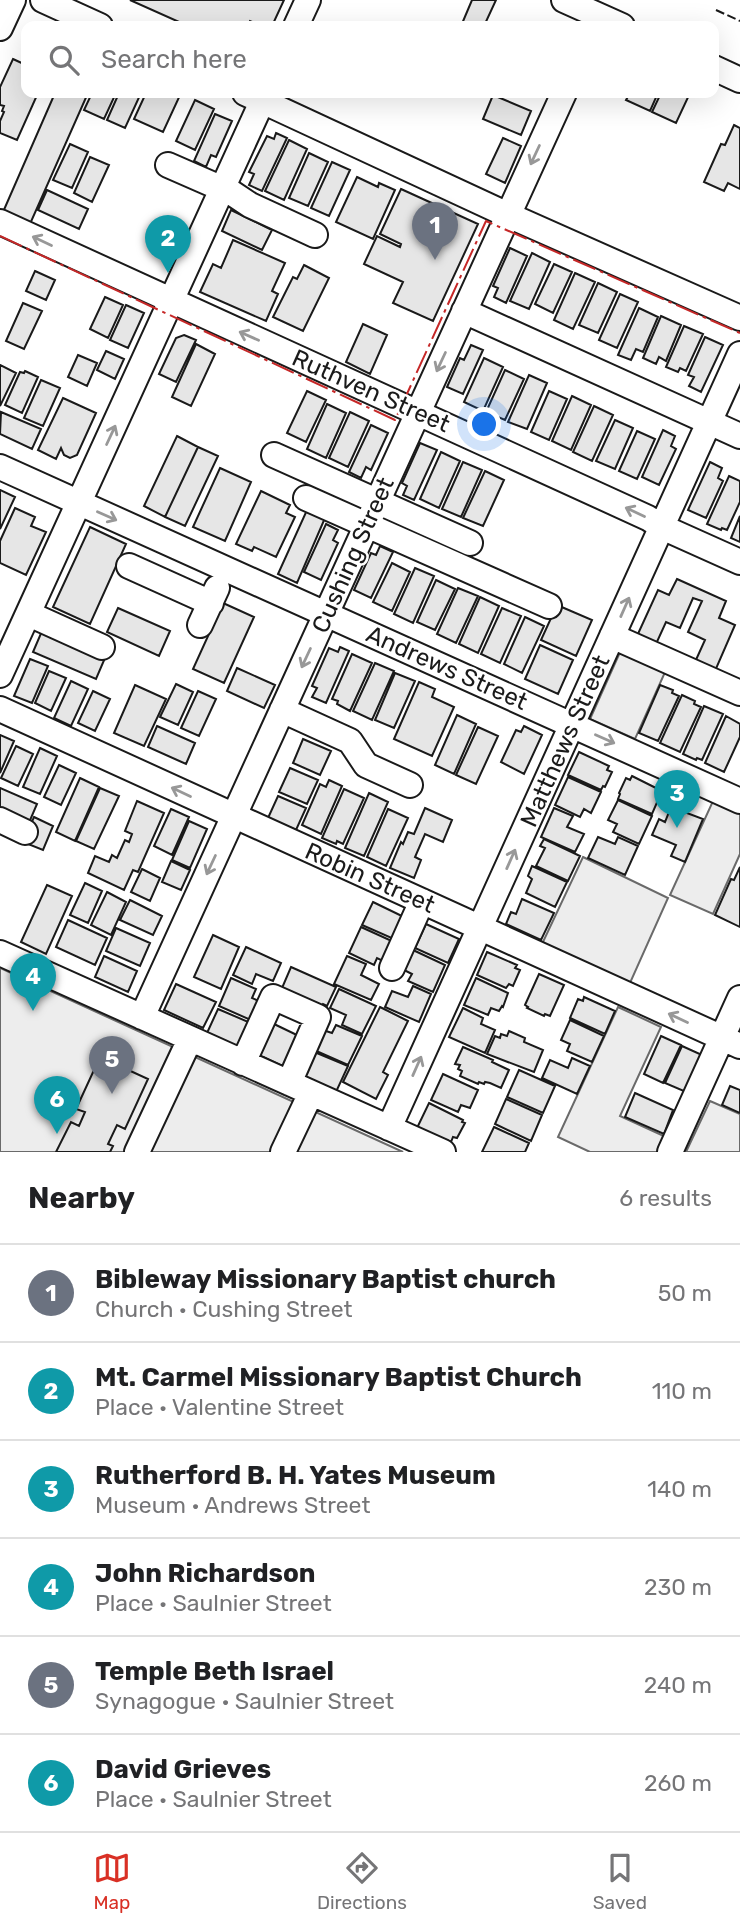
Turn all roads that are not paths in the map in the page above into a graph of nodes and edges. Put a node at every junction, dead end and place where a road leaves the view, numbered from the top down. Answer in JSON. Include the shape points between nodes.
{"nodes":[{"id":1,"x":13,"y":0,"type":"edge"},
{"id":2,"x":43,"y":0,"type":"edge"},
{"id":3,"x":308,"y":0,"type":"edge"},
{"id":4,"x":564,"y":0,"type":"edge"},
{"id":5,"x":600,"y":14,"type":"edge"},
{"id":6,"x":89,"y":21,"type":"edge"},
{"id":7,"x":298,"y":21,"type":"edge"},
{"id":8,"x":0,"y":29,"type":"edge"},
{"id":9,"x":719,"y":70,"type":"edge"},
{"id":10,"x":740,"y":80,"type":"edge"},
{"id":11,"x":257,"y":98,"type":"edge"},
{"id":12,"x":264,"y":98,"type":"edge"},
{"id":13,"x":562,"y":98,"type":"edge"},
{"id":14,"x":168,"y":165,"type":"dead end"},
{"id":15,"x":223,"y":189,"type":"junction"},
{"id":16,"x":508,"y":215,"type":"junction"},
{"id":17,"x":0,"y":222,"type":"edge"},
{"id":18,"x":315,"y":235,"type":"dead end"},
{"id":19,"x":172,"y":301,"type":"junction"},
{"id":20,"x":464,"y":311,"type":"junction"},
{"id":21,"x":740,"y":318,"type":"edge"},
{"id":22,"x":740,"y":354,"type":"edge"},
{"id":23,"x":418,"y":412,"type":"junction"},
{"id":24,"x":709,"y":422,"type":"junction"},
{"id":25,"x":740,"y":436,"type":"edge"},
{"id":26,"x":274,"y":455,"type":"dead end"},
{"id":27,"x":0,"y":467,"type":"edge"},
{"id":28,"x":306,"y":498,"type":"dead end"},
{"id":29,"x":377,"y":501,"type":"junction"},
{"id":30,"x":79,"y":504,"type":"junction"},
{"id":31,"x":367,"y":525,"type":"junction"},
{"id":32,"x":662,"y":527,"type":"junction"},
{"id":33,"x":470,"y":543,"type":"dead end"},
{"id":34,"x":740,"y":562,"type":"edge"},
{"id":35,"x":129,"y":566,"type":"dead end"},
{"id":36,"x":226,"y":569,"type":"junction"},
{"id":37,"x":211,"y":603,"type":"junction"},
{"id":38,"x":549,"y":606,"type":"dead end"},
{"id":39,"x":29,"y":614,"type":"junction"},
{"id":40,"x":326,"y":614,"type":"junction"},
{"id":41,"x":200,"y":625,"type":"dead end"},
{"id":42,"x":612,"y":636,"type":"junction"},
{"id":43,"x":102,"y":648,"type":"dead end"},
{"id":44,"x":0,"y":675,"type":"edge"},
{"id":45,"x":740,"y":693,"type":"edge"},
{"id":46,"x":0,"y":709,"type":"edge"},
{"id":47,"x":282,"y":710,"type":"junction"},
{"id":48,"x":572,"y":724,"type":"junction"},
{"id":49,"x":410,"y":785,"type":"dead end"},
{"id":50,"x":740,"y":801,"type":"edge"},
{"id":51,"x":234,"y":816,"type":"junction"},
{"id":52,"x":0,"y":820,"type":"edge"},
{"id":53,"x":25,"y":832,"type":"dead end"},
{"id":54,"x":422,"y":901,"type":"junction"},
{"id":55,"x":480,"y":928,"type":"junction"},
{"id":56,"x":0,"y":953,"type":"edge"},
{"id":57,"x":392,"y":968,"type":"dead end"},
{"id":58,"x":740,"y":998,"type":"edge"},
{"id":59,"x":142,"y":1017,"type":"junction"},
{"id":60,"x":190,"y":1039,"type":"junction"},
{"id":61,"x":731,"y":1042,"type":"edge"},
{"id":62,"x":243,"y":1063,"type":"junction"},
{"id":63,"x":300,"y":1088,"type":"junction"},
{"id":64,"x":389,"y":1128,"type":"junction"},
{"id":65,"x":137,"y":1152,"type":"edge"},
{"id":66,"x":283,"y":1152,"type":"edge"},
{"id":67,"x":443,"y":1152,"type":"edge"},
{"id":68,"x":670,"y":1152,"type":"edge"}],
"edges":[{"from":1,"to":8,"type":"street"},
{"from":2,"to":6,"type":"street"},
{"from":3,"to":7,"type":"street"},
{"from":4,"to":5,"type":"street"},
{"from":9,"to":10,"type":"street"},
{"from":11,"to":15,"type":"street"},
{"from":12,"to":16,"type":"street"},
{"from":13,"to":16,"type":"street","name":"Cushing Street","one_way":true},
{"from":14,"to":15,"type":"street"},
{"from":15,"to":18,"type":"street"},
{"from":15,"to":19,"type":"street"},
{"from":16,"to":20,"type":"street","name":"Cushing Street"},
{"from":16,"to":21,"type":"street"},
{"from":19,"to":17,"type":"street","name":"Ruthven Street","one_way":true},
{"from":23,"to":19,"type":"street","name":"Ruthven Street","one_way":true},
{"from":30,"to":19,"type":"street","one_way":true},
{"from":20,"to":23,"type":"street","name":"Cushing Street","one_way":true},
{"from":20,"to":24,"type":"street"},
{"from":22,"to":24,"type":"street","name":"Matthews Street"},
{"from":23,"to":29,"type":"street","name":"Cushing Street"},
{"from":32,"to":23,"type":"street","name":"Ruthven Street","one_way":true},
{"from":24,"to":25,"type":"street"},
{"from":24,"to":32,"type":"street","name":"Matthews Street"},
{"from":26,"to":29,"type":"street"},
{"from":27,"to":30,"type":"street","name":"Andrews Street"},
{"from":28,"to":31,"type":"street"},
{"from":29,"to":31,"type":"street","name":"Cushing Street"},
{"from":29,"to":33,"type":"street"},
{"from":30,"to":36,"type":"street","name":"Andrews Street","one_way":true},
{"from":30,"to":39,"type":"street"},
{"from":31,"to":38,"type":"street"},
{"from":31,"to":40,"type":"street","name":"Cushing Street"},
{"from":32,"to":34,"type":"street","name":"Ruthven Street"},
{"from":42,"to":32,"type":"street","name":"Matthews Street","one_way":true},
{"from":35,"to":37,"type":"street"},
{"from":36,"to":37,"type":"street"},
{"from":36,"to":40,"type":"street","name":"Andrews Street"},
{"from":37,"to":41,"type":"street"},
{"from":39,"to":43,"type":"street"},
{"from":39,"to":44,"type":"street"},
{"from":40,"to":47,"type":"street","name":"Cushing Street","one_way":true},
{"from":40,"to":48,"type":"street","name":"Andrews Street"},
{"from":42,"to":45,"type":"street"},
{"from":42,"to":48,"type":"street","name":"Matthews Street"},
{"from":51,"to":46,"type":"street","name":"Robin Street","one_way":true},
{"from":47,"to":49,"type":"street","via":[[350,741],[366,765]]},
{"from":47,"to":51,"type":"street","name":"Cushing Street"},
{"from":48,"to":50,"type":"street","name":"Andrews Street","one_way":true},
{"from":55,"to":48,"type":"street","name":"Matthews Street","one_way":true},
{"from":51,"to":54,"type":"street","name":"Robin Street"},
{"from":51,"to":59,"type":"street","name":"Cushing Street","one_way":true},
{"from":52,"to":53,"type":"street"},
{"from":54,"to":55,"type":"street","name":"Robin Street"},
{"from":54,"to":57,"type":"street"},
{"from":61,"to":55,"type":"street","name":"Robin Street","one_way":true},
{"from":64,"to":55,"type":"street","name":"Matthews Street","one_way":true},
{"from":56,"to":59,"type":"street"},
{"from":58,"to":61,"type":"street"},
{"from":59,"to":60,"type":"street"},
{"from":60,"to":62,"type":"street"},
{"from":60,"to":65,"type":"street"},
{"from":61,"to":68,"type":"street"},
{"from":62,"to":63,"type":"street"},
{"from":62,"to":63,"type":"street","via":[[273,997],[318,1017]]},
{"from":63,"to":64,"type":"street"},
{"from":63,"to":66,"type":"street"},
{"from":64,"to":67,"type":"street"}]}
